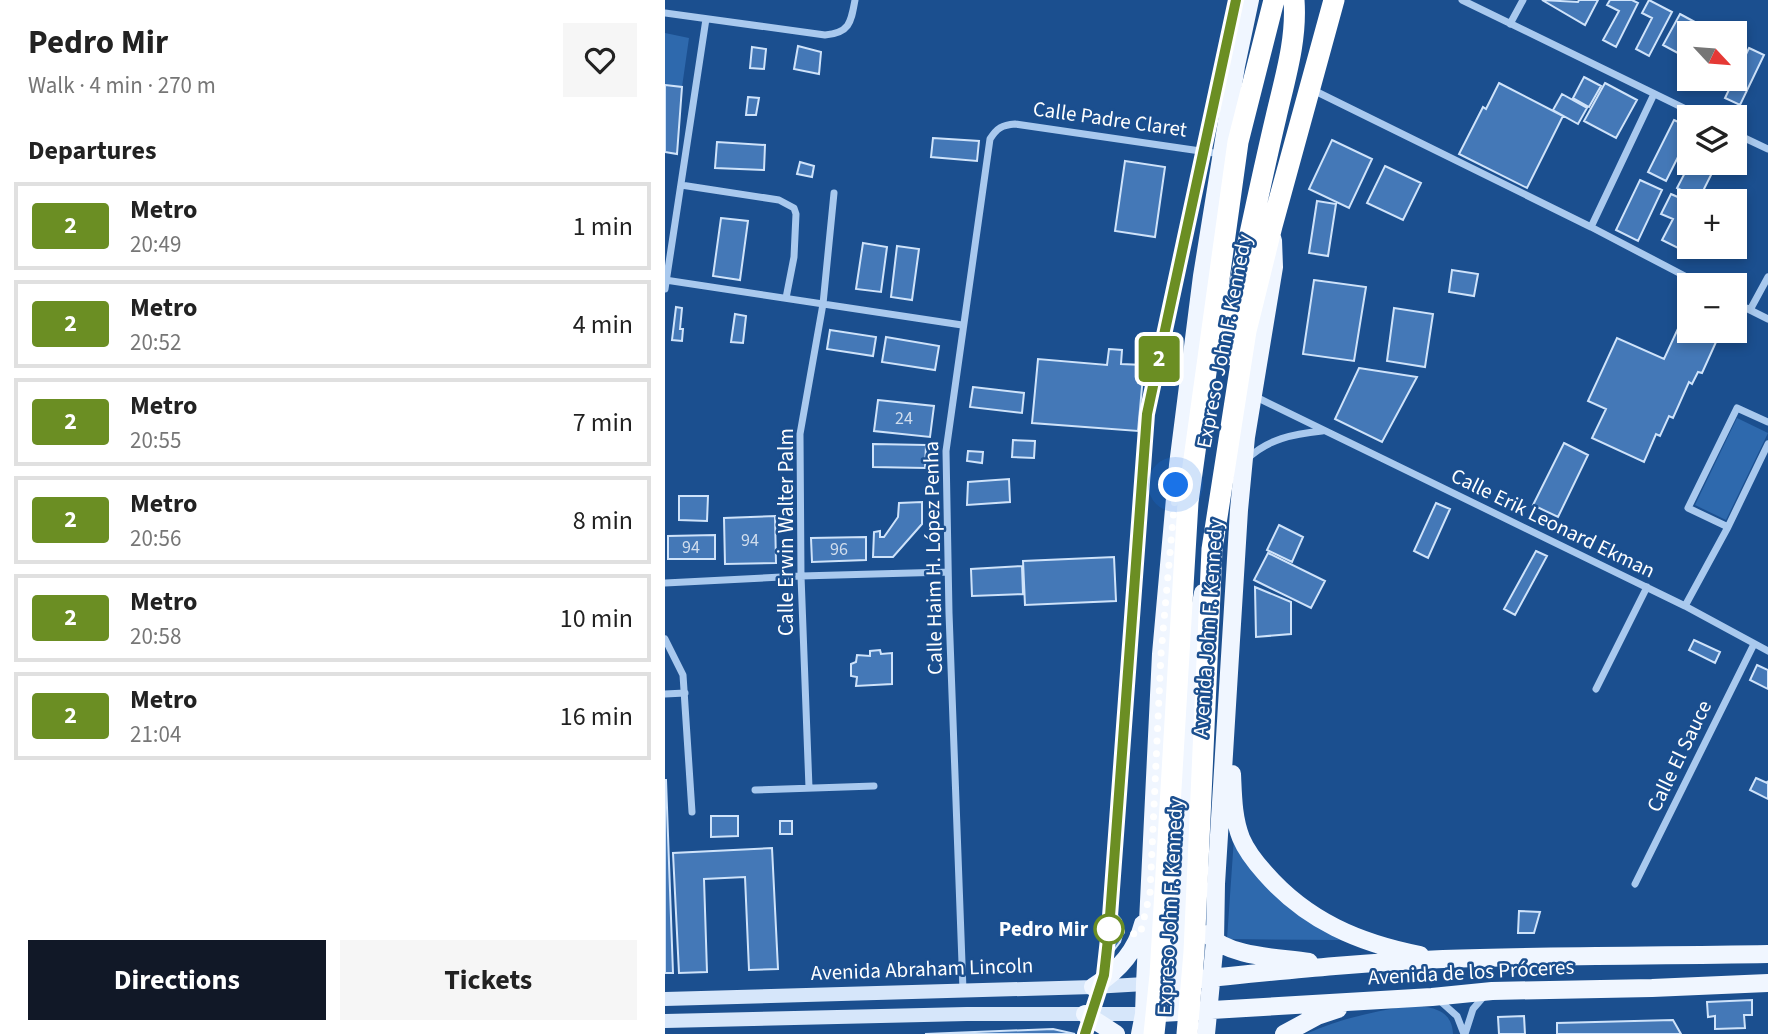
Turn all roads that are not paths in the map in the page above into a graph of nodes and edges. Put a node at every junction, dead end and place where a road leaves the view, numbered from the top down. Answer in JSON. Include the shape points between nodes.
{"nodes":[{"id":1,"x":855,"y":0,"type":"edge"},
{"id":2,"x":1274,"y":0,"type":"edge"},
{"id":3,"x":1294,"y":0,"type":"edge"},
{"id":4,"x":1334,"y":0,"type":"edge"},
{"id":5,"x":1462,"y":0,"type":"edge"},
{"id":6,"x":1523,"y":0,"type":"edge"},
{"id":7,"x":1249,"y":3,"type":"edge"},
{"id":8,"x":665,"y":13,"type":"edge"},
{"id":9,"x":706,"y":19,"type":"junction"},
{"id":10,"x":1510,"y":24,"type":"junction"},
{"id":11,"x":1310,"y":88,"type":"junction"},
{"id":12,"x":1654,"y":94,"type":"junction"},
{"id":13,"x":1677,"y":105,"type":"edge"},
{"id":14,"x":996,"y":130,"type":"joint"},
{"id":15,"x":1747,"y":139,"type":"edge"},
{"id":16,"x":1230,"y":148,"type":"junction"},
{"id":17,"x":1768,"y":149,"type":"edge"},
{"id":18,"x":681,"y":186,"type":"junction"},
{"id":19,"x":834,"y":193,"type":"dead end"},
{"id":20,"x":1216,"y":199,"type":"joint"},
{"id":21,"x":1272,"y":226,"type":"junction"},
{"id":22,"x":1591,"y":228,"type":"junction"},
{"id":23,"x":1679,"y":273,"type":"edge"},
{"id":24,"x":1768,"y":277,"type":"edge"},
{"id":25,"x":665,"y":283,"type":"edge"},
{"id":26,"x":786,"y":299,"type":"junction"},
{"id":27,"x":823,"y":304,"type":"junction"},
{"id":28,"x":1747,"y":308,"type":"edge"},
{"id":29,"x":1750,"y":310,"type":"junction"},
{"id":30,"x":1768,"y":319,"type":"edge"},
{"id":31,"x":962,"y":325,"type":"junction"},
{"id":32,"x":1253,"y":396,"type":"junction"},
{"id":33,"x":1233,"y":408,"type":"junction"},
{"id":34,"x":1768,"y":422,"type":"edge"},
{"id":35,"x":1322,"y":430,"type":"junction"},
{"id":36,"x":1768,"y":444,"type":"edge"},
{"id":37,"x":1243,"y":462,"type":"junction"},
{"id":38,"x":1728,"y":527,"type":"junction"},
{"id":39,"x":1212,"y":549,"type":"junction"},
{"id":40,"x":948,"y":572,"type":"junction"},
{"id":41,"x":801,"y":576,"type":"junction"},
{"id":42,"x":665,"y":583,"type":"edge"},
{"id":43,"x":1647,"y":587,"type":"junction"},
{"id":44,"x":1685,"y":606,"type":"junction"},
{"id":45,"x":1232,"y":621,"type":"junction"},
{"id":46,"x":665,"y":639,"type":"edge"},
{"id":47,"x":1754,"y":644,"type":"junction"},
{"id":48,"x":1768,"y":651,"type":"edge"},
{"id":49,"x":1596,"y":689,"type":"dead end"},
{"id":50,"x":685,"y":693,"type":"junction"},
{"id":51,"x":665,"y":694,"type":"edge"},
{"id":52,"x":874,"y":786,"type":"dead end"},
{"id":53,"x":809,"y":788,"type":"junction"},
{"id":54,"x":755,"y":790,"type":"dead end"},
{"id":55,"x":692,"y":812,"type":"dead end"},
{"id":56,"x":1635,"y":884,"type":"dead end"},
{"id":57,"x":1182,"y":886,"type":"junction"},
{"id":58,"x":1150,"y":893,"type":"junction"},
{"id":59,"x":1215,"y":941,"type":"junction"},
{"id":60,"x":1768,"y":954,"type":"edge"},
{"id":61,"x":1444,"y":959,"type":"junction"},
{"id":62,"x":1337,"y":966,"type":"junction"},
{"id":63,"x":1212,"y":979,"type":"junction"},
{"id":64,"x":1179,"y":981,"type":"junction"},
{"id":65,"x":1768,"y":983,"type":"edge"},
{"id":66,"x":1146,"y":984,"type":"junction"},
{"id":67,"x":1093,"y":987,"type":"junction"},
{"id":68,"x":963,"y":990,"type":"junction"},
{"id":69,"x":1492,"y":991,"type":"junction"},
{"id":70,"x":1432,"y":997,"type":"junction"},
{"id":71,"x":665,"y":999,"type":"edge"},
{"id":72,"x":1379,"y":999,"type":"junction"},
{"id":73,"x":1208,"y":1011,"type":"junction"},
{"id":74,"x":1177,"y":1012,"type":"junction"},
{"id":75,"x":1085,"y":1014,"type":"junction"},
{"id":76,"x":1144,"y":1014,"type":"junction"},
{"id":77,"x":665,"y":1021,"type":"edge"},
{"id":78,"x":1116,"y":1034,"type":"edge"},
{"id":79,"x":1140,"y":1034,"type":"edge"},
{"id":80,"x":1154,"y":1034,"type":"edge"},
{"id":81,"x":1187,"y":1034,"type":"edge"},
{"id":82,"x":1206,"y":1034,"type":"edge"},
{"id":83,"x":1284,"y":1034,"type":"edge"},
{"id":84,"x":1464,"y":1034,"type":"edge"}],
"edges":[{"from":1,"to":9,"type":"street","via":[[851,20],[838,34]]},
{"from":2,"to":16,"type":"highway","name":"Expreso John F. Kennedy"},
{"from":3,"to":33,"type":"highway","via":[[1290,63],[1232,325]]},
{"from":4,"to":11,"type":"highway","name":"Expreso John F. Kennedy"},
{"from":5,"to":10,"type":"street"},
{"from":6,"to":10,"type":"street"},
{"from":7,"to":16,"type":"main road"},
{"from":8,"to":9,"type":"street"},
{"from":9,"to":18,"type":"street"},
{"from":10,"to":12,"type":"street"},
{"from":11,"to":21,"type":"highway","name":"Expreso John F. Kennedy"},
{"from":11,"to":22,"type":"street"},
{"from":12,"to":13,"type":"street"},
{"from":12,"to":22,"type":"street"},
{"from":14,"to":16,"type":"street","name":"Calle Padre Claret","via":[[1004,125],[1029,125]]},
{"from":14,"to":31,"type":"street","name":"Calle Haim H. López Penha","via":[[987,151]]},
{"from":15,"to":17,"type":"street"},
{"from":16,"to":20,"type":"highway"},
{"from":16,"to":80,"type":"highway","name":"Expreso John F. Kennedy","via":[[1188,502]]},
{"from":18,"to":25,"type":"street"},
{"from":18,"to":26,"type":"street","via":[[779,201],[794,208],[794,257]]},
{"from":19,"to":27,"type":"street","name":"Calle Erwin Walter Palm"},
{"from":20,"to":58,"type":"main road","name":"Avenida John F. Kennedy","via":[[1197,311],[1168,569]]},
{"from":21,"to":32,"type":"main road","name":"Avenida John F. Kennedy","via":[[1274,267]]},
{"from":21,"to":33,"type":"highway","name":"Expreso John F. Kennedy"},
{"from":22,"to":23,"type":"street"},
{"from":24,"to":29,"type":"street"},
{"from":25,"to":26,"type":"street"},
{"from":26,"to":27,"type":"street"},
{"from":27,"to":31,"type":"street"},
{"from":27,"to":41,"type":"street","name":"Calle Erwin Walter Palm","via":[[800,434]]},
{"from":28,"to":29,"type":"street"},
{"from":29,"to":30,"type":"street"},
{"from":31,"to":40,"type":"street","name":"Calle Haim H. López Penha","via":[[946,452]]},
{"from":32,"to":35,"type":"street","name":"Calle Erik Leonard Ekman"},
{"from":32,"to":37,"type":"main road","name":"Avenida John F. Kennedy"},
{"from":33,"to":39,"type":"highway","name":"Expreso John F. Kennedy"},
{"from":34,"to":38,"type":"street","via":[[1737,408],[1688,508]]},
{"from":35,"to":37,"type":"street","via":[[1271,442]]},
{"from":35,"to":43,"type":"street","name":"Calle Erik Leonard Ekman"},
{"from":36,"to":38,"type":"street"},
{"from":37,"to":45,"type":"main road","name":"Avenida John F. Kennedy"},
{"from":38,"to":44,"type":"street"},
{"from":39,"to":57,"type":"main road","via":[[1192,652]]},
{"from":39,"to":81,"type":"highway","name":"Expreso John F. Kennedy","via":[[1195,952]]},
{"from":40,"to":41,"type":"street"},
{"from":40,"to":68,"type":"street","name":"Calle Haim H. López Penha"},
{"from":41,"to":42,"type":"street"},
{"from":41,"to":53,"type":"street","name":"Calle Erwin Walter Palm"},
{"from":43,"to":44,"type":"street","name":"Calle Erik Leonard Ekman"},
{"from":43,"to":49,"type":"street"},
{"from":44,"to":47,"type":"street","name":"Calle Erik Leonard Ekman"},
{"from":45,"to":59,"type":"main road","name":"Avenida John F. Kennedy"},
{"from":45,"to":61,"type":"main road","via":[[1230,738],[1233,799],[1241,840],[1274,883],[1320,919],[1382,947]]},
{"from":46,"to":50,"type":"street","via":[[683,675]]},
{"from":47,"to":48,"type":"street","name":"Calle Erik Leonard Ekman"},
{"from":47,"to":56,"type":"street","name":"Calle El Sauce"},
{"from":50,"to":51,"type":"street"},
{"from":50,"to":55,"type":"street"},
{"from":52,"to":53,"type":"street"},
{"from":53,"to":54,"type":"street"},
{"from":57,"to":59,"type":"main road","via":[[1195,919]]},
{"from":57,"to":64,"type":"main road"},
{"from":58,"to":66,"type":"main road","name":"Avenida John F. Kennedy"},
{"from":58,"to":67,"type":"main road","via":[[1133,951]]},
{"from":59,"to":62,"type":"main road","via":[[1244,953]]},
{"from":59,"to":63,"type":"main road","name":"Avenida John F. Kennedy"},
{"from":60,"to":61,"type":"main road","name":"Avenida de los Próceres"},
{"from":61,"to":62,"type":"main road","name":"Avenida de los Próceres"},
{"from":62,"to":63,"type":"main road","name":"Avenida de los Próceres"},
{"from":63,"to":64,"type":"main road","name":"Avenida de los Próceres"},
{"from":63,"to":73,"type":"main road","name":"Avenida John F. Kennedy"},
{"from":64,"to":66,"type":"main road","name":"Avenida Abraham Lincoln"},
{"from":64,"to":74,"type":"main road"},
{"from":65,"to":69,"type":"main road","name":"Avenida de los Próceres"},
{"from":66,"to":67,"type":"main road","name":"Avenida Abraham Lincoln"},
{"from":66,"to":76,"type":"main road","name":"Avenida John F. Kennedy"},
{"from":67,"to":68,"type":"main road","name":"Avenida Abraham Lincoln"},
{"from":68,"to":71,"type":"main road","name":"Avenida Abraham Lincoln"},
{"from":69,"to":70,"type":"main road","name":"Avenida de los Próceres"},
{"from":69,"to":84,"type":"street","via":[[1478,1002]]},
{"from":70,"to":72,"type":"main road","name":"Avenida de los Próceres"},
{"from":70,"to":84,"type":"street","via":[[1453,1011]]},
{"from":72,"to":73,"type":"main road","name":"Avenida de los Próceres"},
{"from":72,"to":83,"type":"main road","via":[[1317,1016]]},
{"from":73,"to":74,"type":"main road","name":"Avenida de los Próceres"},
{"from":73,"to":82,"type":"main road","name":"Avenida John F. Kennedy"},
{"from":74,"to":76,"type":"main road"},
{"from":75,"to":76,"type":"main road"},
{"from":75,"to":77,"type":"main road"},
{"from":75,"to":78,"type":"main road"},
{"from":76,"to":79,"type":"main road","name":"Avenida John F. Kennedy"}]}
